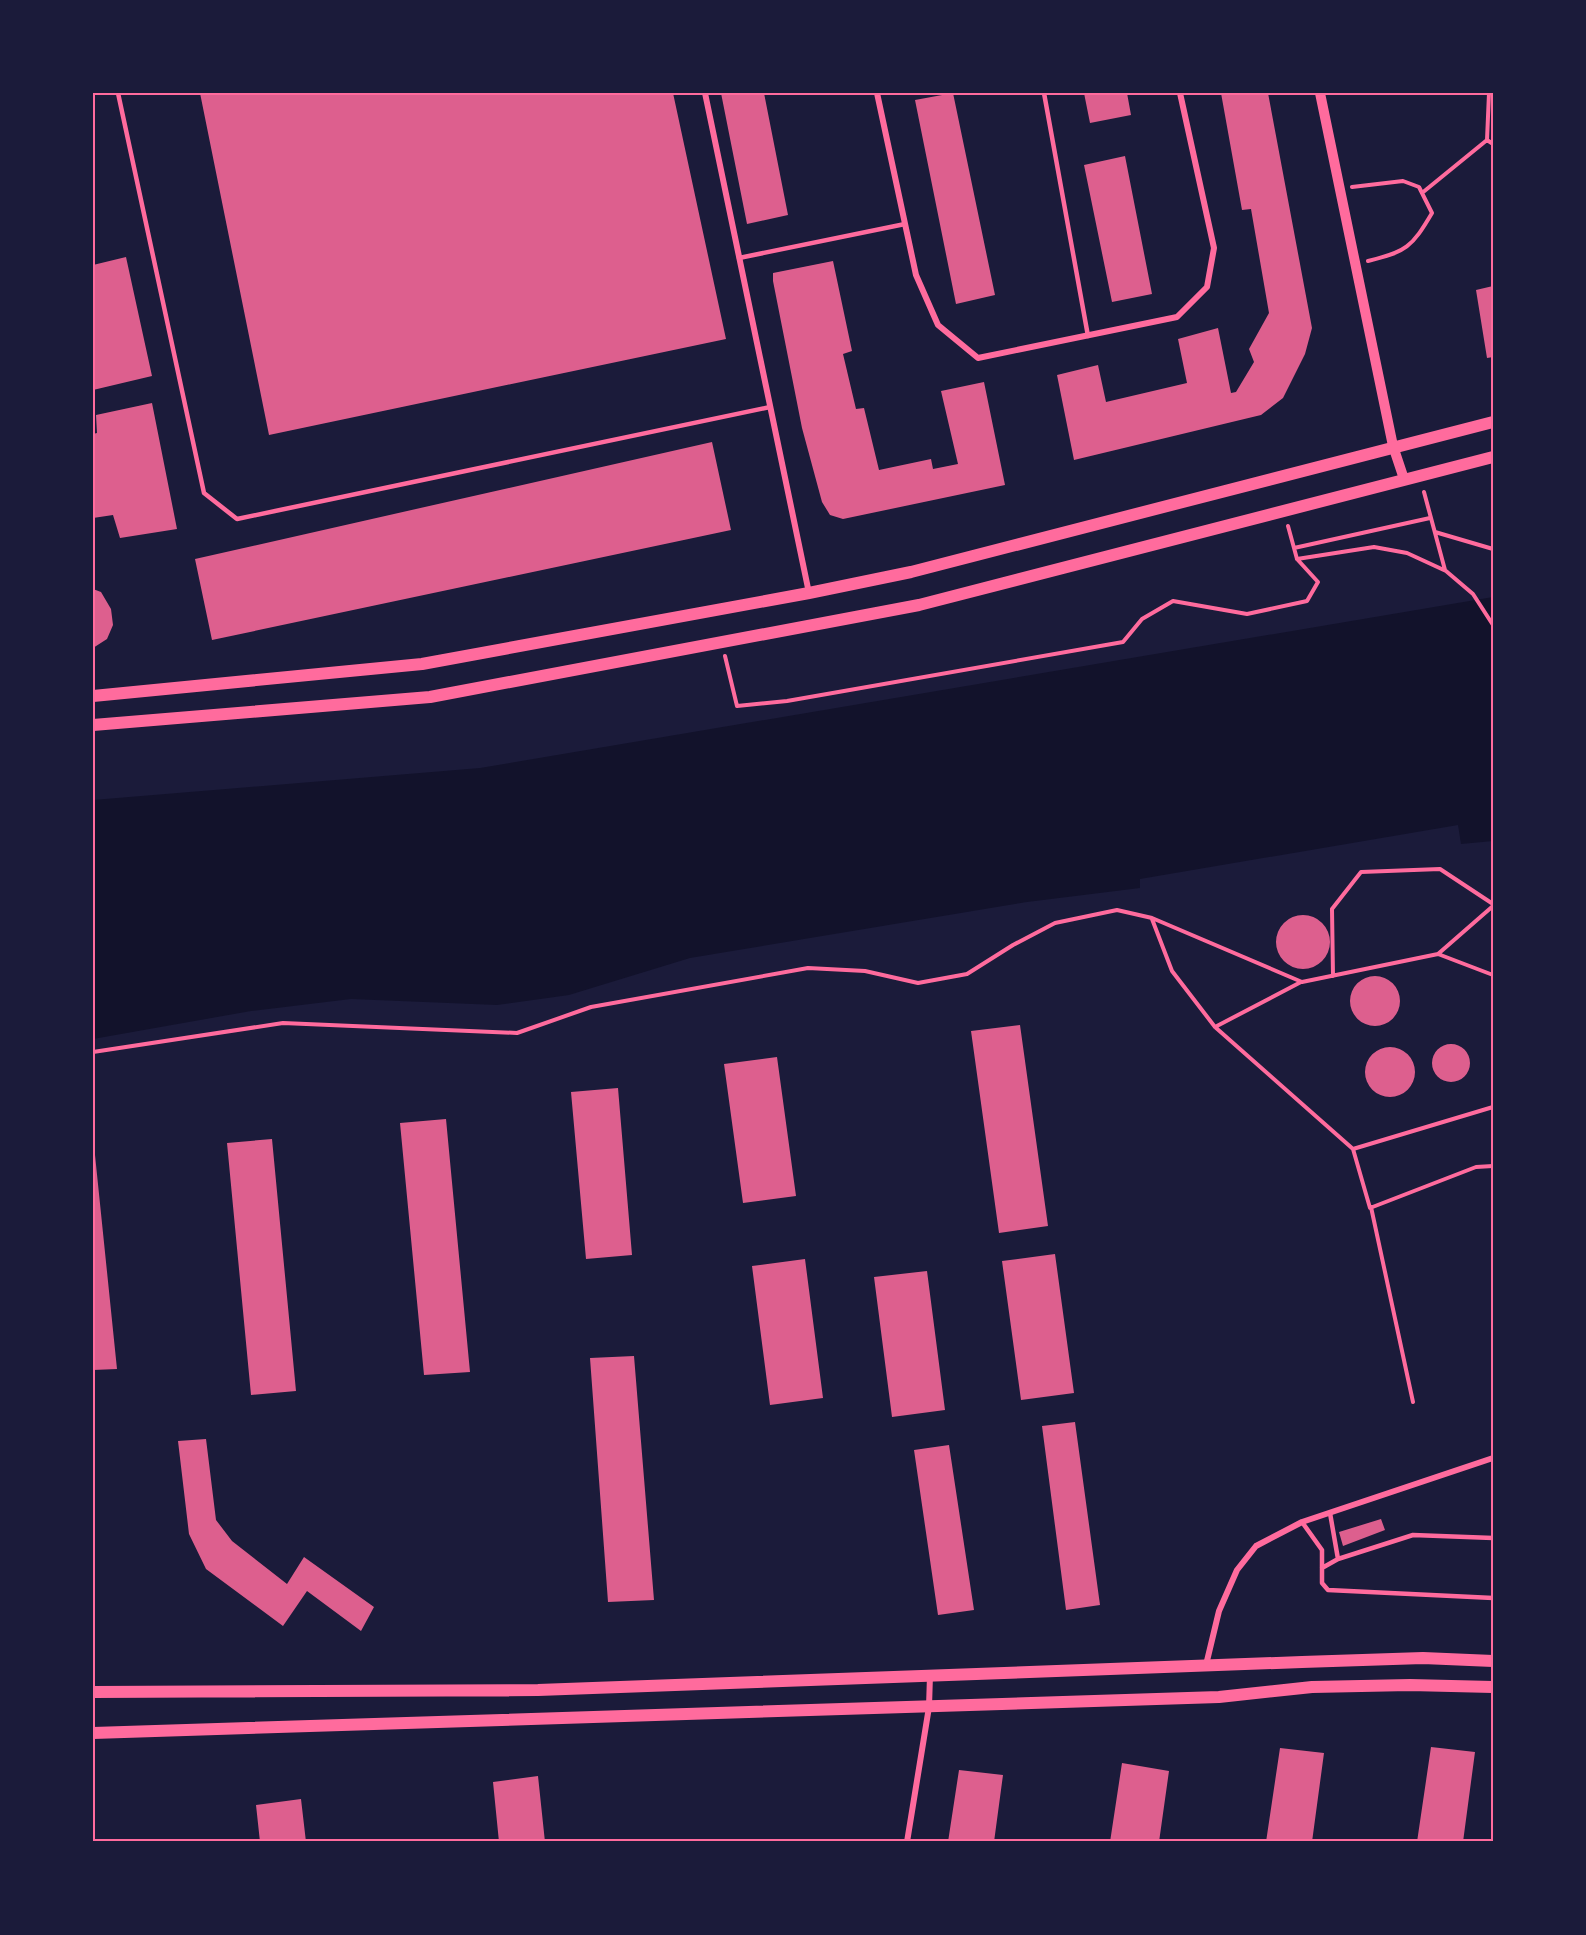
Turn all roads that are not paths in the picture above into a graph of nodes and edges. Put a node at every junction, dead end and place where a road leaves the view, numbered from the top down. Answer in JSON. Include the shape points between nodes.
{"nodes":[{"id":1,"x":118,"y":93,"type":"edge"},
{"id":2,"x":705,"y":93,"type":"edge"},
{"id":3,"x":877,"y":93,"type":"edge"},
{"id":4,"x":1044,"y":93,"type":"edge"},
{"id":5,"x":1180,"y":93,"type":"edge"},
{"id":6,"x":1320,"y":93,"type":"edge"},
{"id":7,"x":905,"y":224,"type":"junction"},
{"id":8,"x":739,"y":258,"type":"junction"},
{"id":9,"x":1088,"y":336,"type":"junction"},
{"id":10,"x":770,"y":407,"type":"junction"},
{"id":11,"x":1493,"y":422,"type":"edge"},
{"id":12,"x":1393,"y":446,"type":"junction"},
{"id":13,"x":1493,"y":457,"type":"edge"},
{"id":14,"x":1404,"y":479,"type":"junction"},
{"id":15,"x":809,"y":593,"type":"junction"},
{"id":16,"x":93,"y":696,"type":"edge"},
{"id":17,"x":93,"y":725,"type":"edge"},
{"id":18,"x":1493,"y":1458,"type":"edge"},
{"id":19,"x":1330,"y":1513,"type":"junction"},
{"id":20,"x":1302,"y":1522,"type":"junction"},
{"id":21,"x":1493,"y":1538,"type":"edge"},
{"id":22,"x":1338,"y":1559,"type":"junction"},
{"id":23,"x":1322,"y":1569,"type":"junction"},
{"id":24,"x":1493,"y":1598,"type":"edge"},
{"id":25,"x":1493,"y":1661,"type":"edge"},
{"id":26,"x":1206,"y":1665,"type":"junction"},
{"id":27,"x":930,"y":1674,"type":"junction"},
{"id":28,"x":1493,"y":1688,"type":"edge"},
{"id":29,"x":93,"y":1692,"type":"edge"},
{"id":30,"x":929,"y":1707,"type":"junction"},
{"id":31,"x":93,"y":1733,"type":"edge"},
{"id":32,"x":906,"y":1842,"type":"edge"}],
"edges":[{"from":1,"to":10,"type":"lane","via":[[204,493],[237,519]]},
{"from":2,"to":8,"type":"street"},
{"from":3,"to":7,"type":"street"},
{"from":4,"to":9,"type":"lane"},
{"from":5,"to":9,"type":"street","via":[[1214,248],[1208,287],[1177,317]]},
{"from":6,"to":12,"type":"street"},
{"from":7,"to":8,"type":"lane"},
{"from":7,"to":9,"type":"street","via":[[916,275],[938,325],[978,358]]},
{"from":8,"to":10,"type":"street"},
{"from":10,"to":15,"type":"street"},
{"from":11,"to":12,"type":"main road"},
{"from":12,"to":14,"type":"street"},
{"from":12,"to":15,"type":"main road","via":[[911,572]]},
{"from":13,"to":14,"type":"main road"},
{"from":14,"to":17,"type":"main road","via":[[919,605],[430,697]]},
{"from":15,"to":16,"type":"main road","via":[[422,664]]},
{"from":18,"to":19,"type":"street"},
{"from":19,"to":20,"type":"street"},
{"from":19,"to":22,"type":"lane"},
{"from":20,"to":23,"type":"lane","via":[[1322,1550]]},
{"from":20,"to":26,"type":"street","via":[[1256,1546],[1237,1570],[1219,1611]]},
{"from":21,"to":22,"type":"lane","via":[[1413,1534]]},
{"from":22,"to":23,"type":"lane"},
{"from":23,"to":24,"type":"lane","via":[[1322,1583],[1328,1590]]},
{"from":25,"to":26,"type":"main road","via":[[1423,1658]]},
{"from":26,"to":27,"type":"main road"},
{"from":27,"to":29,"type":"main road","via":[[538,1690]]},
{"from":27,"to":30,"type":"street"},
{"from":28,"to":30,"type":"main road","via":[[1312,1687],[1219,1697]]},
{"from":30,"to":31,"type":"main road"},
{"from":30,"to":32,"type":"street"}]}
